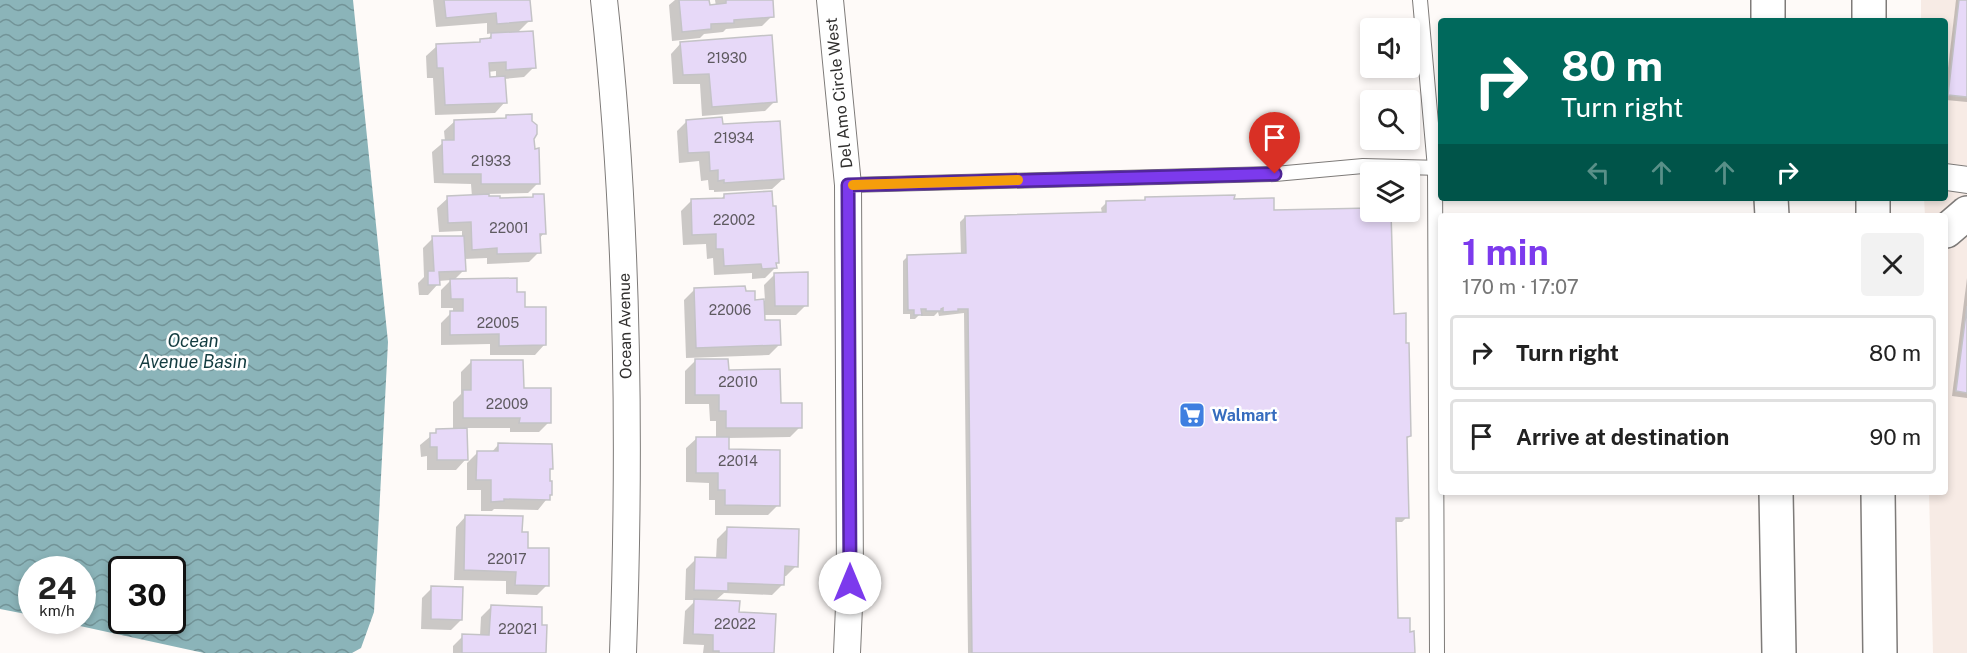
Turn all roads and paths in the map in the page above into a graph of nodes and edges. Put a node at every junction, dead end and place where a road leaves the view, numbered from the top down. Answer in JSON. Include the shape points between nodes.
{"nodes":[{"id":1,"x":604,"y":0,"type":"edge"},
{"id":2,"x":830,"y":0,"type":"edge"},
{"id":3,"x":1420,"y":0,"type":"edge"},
{"id":4,"x":1768,"y":0,"type":"edge"},
{"id":5,"x":1869,"y":0,"type":"edge"},
{"id":6,"x":1768,"y":18,"type":"edge"},
{"id":7,"x":1869,"y":18,"type":"edge"},
{"id":8,"x":1438,"y":168,"type":"edge"},
{"id":9,"x":1948,"y":177,"type":"edge"},
{"id":10,"x":1967,"y":180,"type":"edge"},
{"id":11,"x":848,"y":185,"type":"junction"},
{"id":12,"x":1967,"y":213,"type":"edge"},
{"id":13,"x":1948,"y":229,"type":"edge"},
{"id":14,"x":1776,"y":495,"type":"edge"},
{"id":15,"x":1878,"y":495,"type":"edge"},
{"id":16,"x":623,"y":653,"type":"edge"},
{"id":17,"x":847,"y":653,"type":"edge"},
{"id":18,"x":1437,"y":653,"type":"edge"},
{"id":19,"x":1779,"y":653,"type":"edge"},
{"id":20,"x":1880,"y":653,"type":"edge"}],
"edges":[{"from":1,"to":16,"type":"street","name":"Ocean Avenue","via":[[625,294],[628,526]]},
{"from":2,"to":11,"type":"street","name":"Del Amo Circle West"},
{"from":3,"to":8,"type":"lane"},
{"from":4,"to":6,"type":"main road"},
{"from":5,"to":7,"type":"main road"},
{"from":8,"to":11,"type":"lane","via":[[1363,166],[1275,174]]},
{"from":8,"to":18,"type":"lane"},
{"from":9,"to":10,"type":"street"},
{"from":11,"to":17,"type":"street","name":"Del Amo Circle West"},
{"from":12,"to":13,"type":"main road"},
{"from":14,"to":19,"type":"main road"},
{"from":15,"to":20,"type":"main road"}]}
